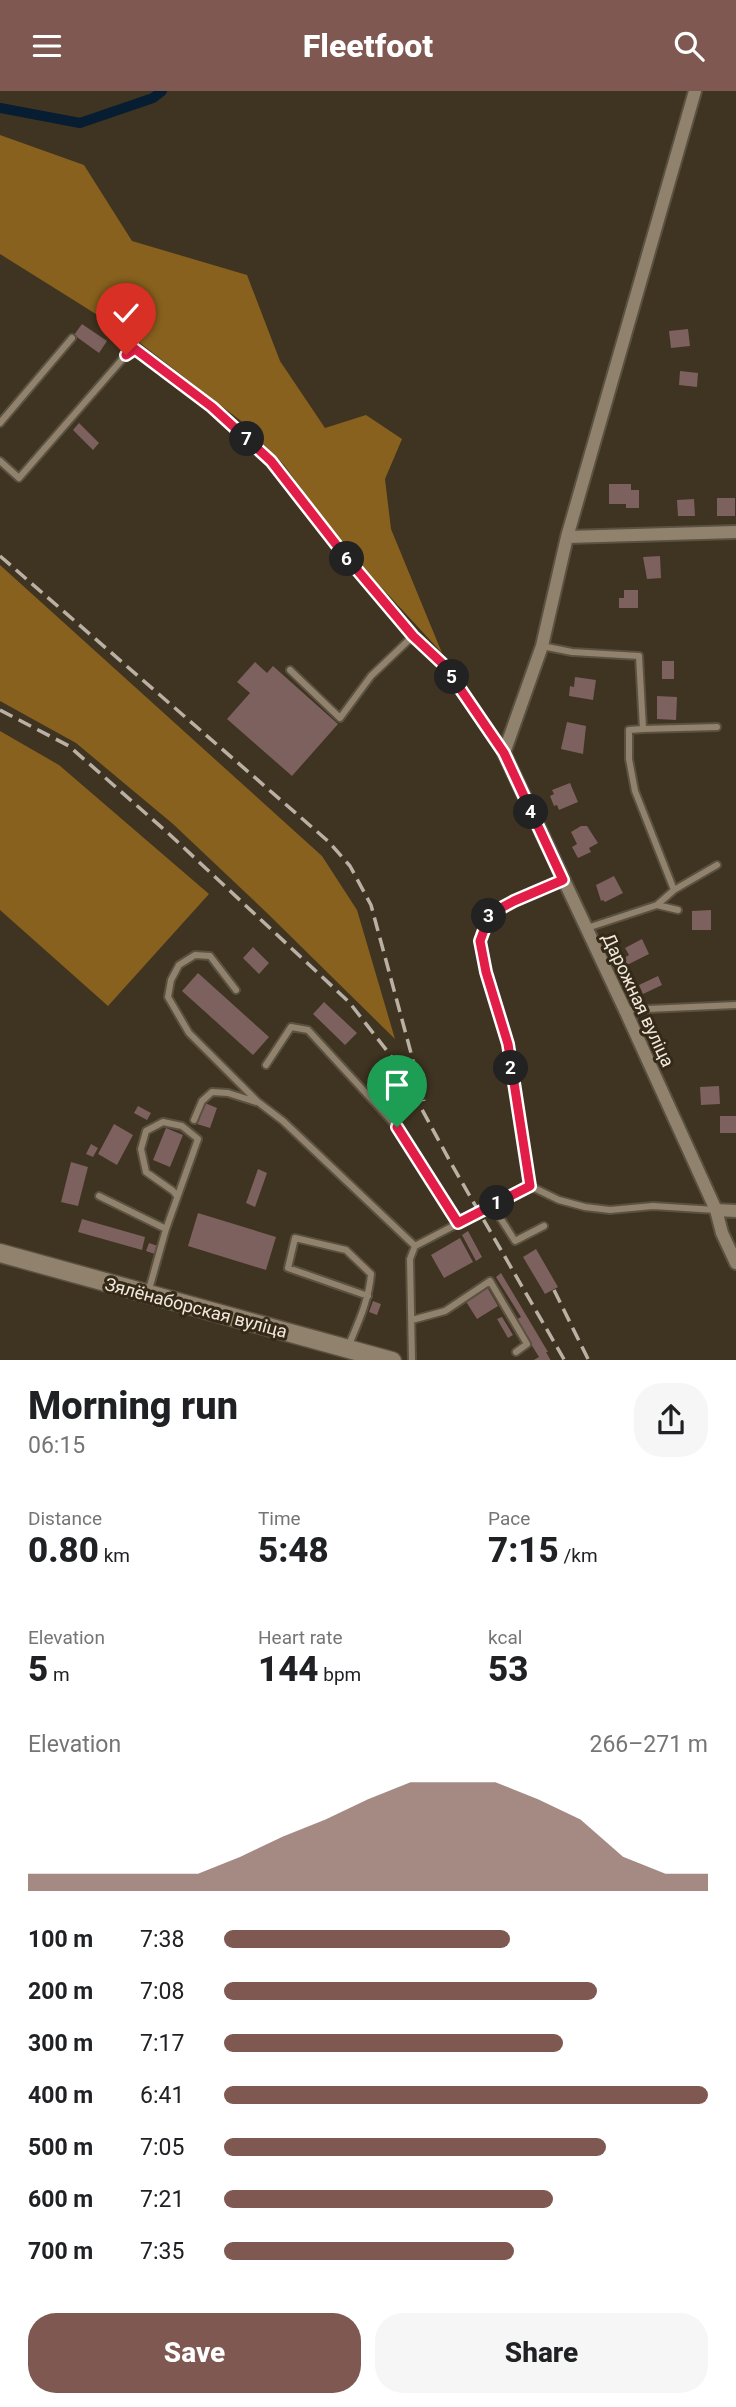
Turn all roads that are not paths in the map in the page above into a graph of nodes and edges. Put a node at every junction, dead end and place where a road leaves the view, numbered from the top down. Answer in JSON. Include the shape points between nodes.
{"nodes":[{"id":1,"x":695,"y":91,"type":"edge"},
{"id":2,"x":72,"y":338,"type":"dead end"},
{"id":3,"x":0,"y":423,"type":"edge"},
{"id":4,"x":0,"y":461,"type":"edge"},
{"id":5,"x":736,"y":532,"type":"edge"},
{"id":6,"x":567,"y":537,"type":"junction"},
{"id":7,"x":413,"y":636,"type":"junction"},
{"id":8,"x":542,"y":646,"type":"junction"},
{"id":9,"x":290,"y":670,"type":"dead end"},
{"id":10,"x":717,"y":727,"type":"dead end"},
{"id":11,"x":643,"y":729,"type":"junction"},
{"id":12,"x":504,"y":753,"type":"junction"},
{"id":13,"x":717,"y":866,"type":"dead end"},
{"id":14,"x":563,"y":880,"type":"junction"},
{"id":15,"x":674,"y":890,"type":"junction"},
{"id":16,"x":657,"y":905,"type":"junction"},
{"id":17,"x":678,"y":910,"type":"dead end"},
{"id":18,"x":585,"y":929,"type":"junction"},
{"id":19,"x":236,"y":990,"type":"dead end"},
{"id":20,"x":736,"y":1005,"type":"edge"},
{"id":21,"x":625,"y":1010,"type":"junction"},
{"id":22,"x":266,"y":1065,"type":"dead end"},
{"id":23,"x":258,"y":1102,"type":"junction"},
{"id":24,"x":194,"y":1120,"type":"dead end"},
{"id":25,"x":530,"y":1186,"type":"junction"},
{"id":26,"x":99,"y":1196,"type":"dead end"},
{"id":27,"x":177,"y":1196,"type":"junction"},
{"id":28,"x":492,"y":1205,"type":"junction"},
{"id":29,"x":716,"y":1210,"type":"junction"},
{"id":30,"x":736,"y":1211,"type":"edge"},
{"id":31,"x":458,"y":1223,"type":"junction"},
{"id":32,"x":544,"y":1226,"type":"dead end"},
{"id":33,"x":166,"y":1229,"type":"junction"},
{"id":34,"x":415,"y":1246,"type":"junction"},
{"id":35,"x":0,"y":1253,"type":"edge"},
{"id":36,"x":736,"y":1263,"type":"edge"},
{"id":37,"x":148,"y":1294,"type":"junction"},
{"id":38,"x":368,"y":1296,"type":"junction"},
{"id":39,"x":412,"y":1320,"type":"junction"},
{"id":40,"x":347,"y":1348,"type":"junction"},
{"id":41,"x":516,"y":1352,"type":"dead end"},
{"id":42,"x":392,"y":1360,"type":"edge"},
{"id":43,"x":412,"y":1360,"type":"edge"}],
"edges":[{"from":1,"to":6,"type":"street"},
{"from":2,"to":3,"type":"lane"},
{"from":4,"to":7,"type":"lane","via":[[19,478],[135,349],[212,407],[271,461]]},
{"from":5,"to":6,"type":"street"},
{"from":6,"to":8,"type":"street"},
{"from":7,"to":9,"type":"lane","via":[[371,676],[340,718]]},
{"from":7,"to":12,"type":"lane","via":[[444,665]]},
{"from":8,"to":11,"type":"lane","via":[[639,656]]},
{"from":8,"to":12,"type":"street"},
{"from":10,"to":11,"type":"lane"},
{"from":11,"to":15,"type":"lane","via":[[629,730],[633,781]]},
{"from":12,"to":14,"type":"street","name":"Дарожная вуліца"},
{"from":13,"to":15,"type":"lane"},
{"from":14,"to":18,"type":"street","name":"Дарожная вуліца"},
{"from":14,"to":25,"type":"lane","via":[[490,914],[480,941],[508,1044]]},
{"from":15,"to":16,"type":"lane"},
{"from":16,"to":17,"type":"lane"},
{"from":16,"to":18,"type":"lane"},
{"from":18,"to":21,"type":"street","name":"Дарожная вуліца"},
{"from":19,"to":23,"type":"lane","via":[[210,956],[195,955],[179,965],[168,997],[188,1033]]},
{"from":20,"to":21,"type":"lane"},
{"from":21,"to":29,"type":"street","name":"Дарожная вуліца"},
{"from":22,"to":31,"type":"lane","via":[[291,1027],[308,1030],[397,1127]]},
{"from":23,"to":24,"type":"lane","via":[[212,1092],[202,1101]]},
{"from":23,"to":34,"type":"lane"},
{"from":25,"to":28,"type":"lane"},
{"from":25,"to":29,"type":"lane","via":[[584,1207]]},
{"from":26,"to":33,"type":"lane"},
{"from":27,"to":27,"type":"lane","via":[[198,1139],[182,1126],[163,1122],[146,1131],[141,1149],[146,1172]]},
{"from":27,"to":33,"type":"lane"},
{"from":28,"to":31,"type":"lane"},
{"from":28,"to":32,"type":"lane","via":[[515,1241]]},
{"from":29,"to":30,"type":"street"},
{"from":29,"to":36,"type":"street","name":"Дарожная вуліца"},
{"from":31,"to":34,"type":"lane"},
{"from":33,"to":37,"type":"lane"},
{"from":34,"to":39,"type":"lane","via":[[410,1259]]},
{"from":35,"to":37,"type":"main road","name":"Зялёнаборская вуліца"},
{"from":37,"to":40,"type":"main road","name":"Зялёнаборская вуліца"},
{"from":38,"to":38,"type":"lane","via":[[371,1273],[346,1250],[295,1238],[288,1268]]},
{"from":38,"to":40,"type":"lane"},
{"from":39,"to":41,"type":"lane","via":[[445,1311],[491,1281],[527,1344]]},
{"from":39,"to":43,"type":"lane"},
{"from":40,"to":42,"type":"main road","name":"Зялёнаборская вуліца"}]}
